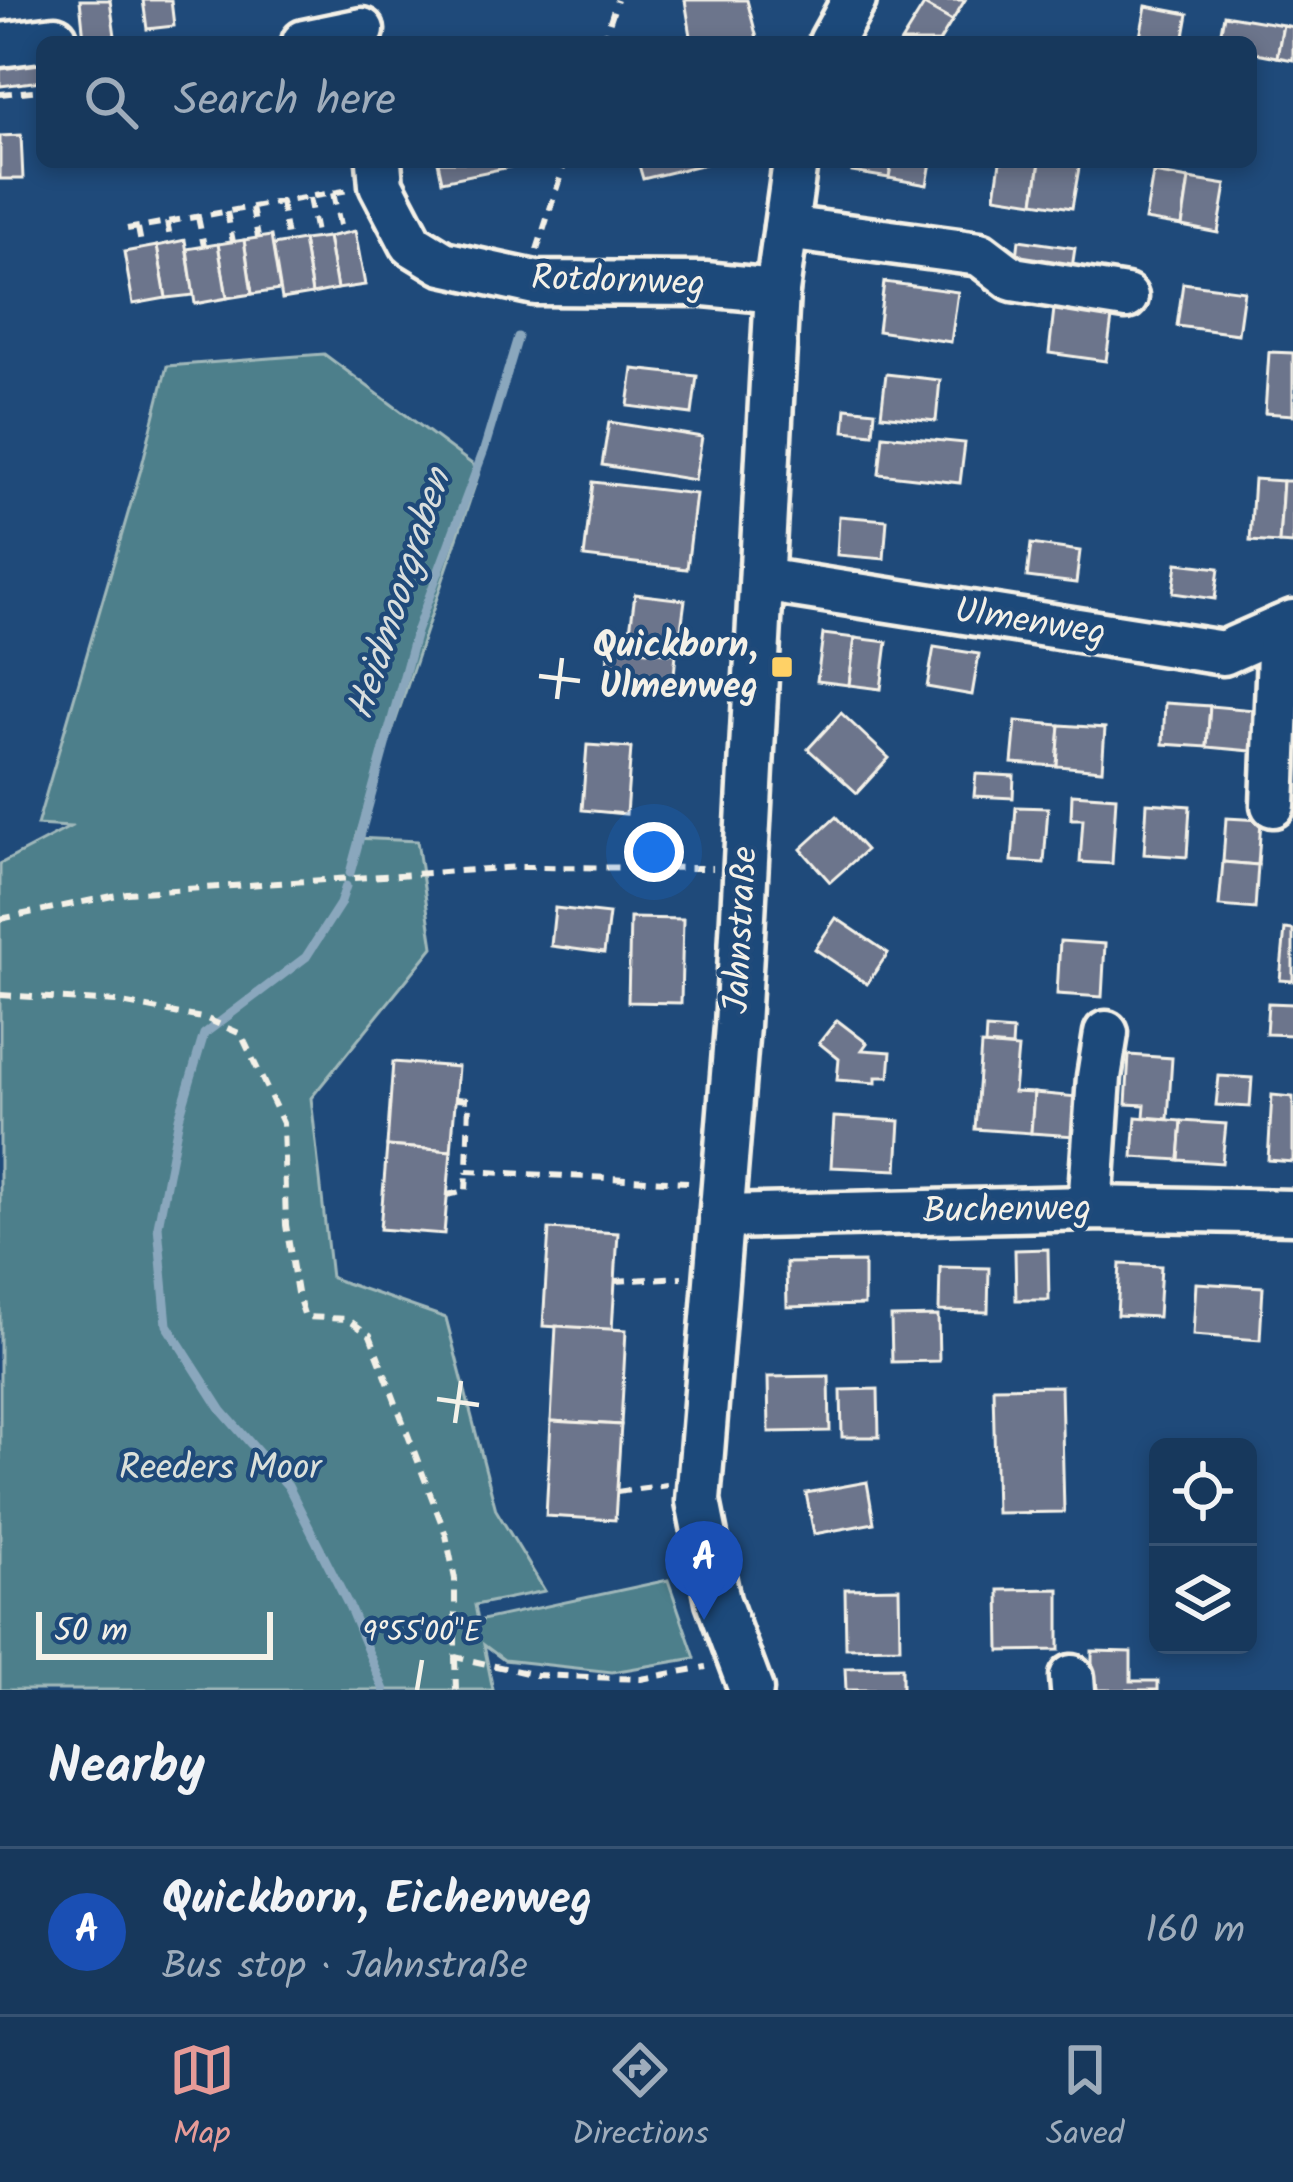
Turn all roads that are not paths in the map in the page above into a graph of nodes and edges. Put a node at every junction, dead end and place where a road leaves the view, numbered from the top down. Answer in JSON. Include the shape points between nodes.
{"nodes":[{"id":1,"x":854,"y":0,"type":"edge"},
{"id":2,"x":361,"y":24,"type":"edge"},
{"id":3,"x":323,"y":36,"type":"edge"},
{"id":4,"x":834,"y":36,"type":"edge"},
{"id":5,"x":36,"y":40,"type":"edge"},
{"id":6,"x":0,"y":45,"type":"edge"},
{"id":7,"x":794,"y":168,"type":"edge"},
{"id":8,"x":365,"y":176,"type":"edge"},
{"id":9,"x":786,"y":228,"type":"junction"},
{"id":10,"x":777,"y":291,"type":"junction"},
{"id":11,"x":1126,"y":297,"type":"dead end"},
{"id":12,"x":762,"y":580,"type":"junction"},
{"id":13,"x":1287,"y":625,"type":"edge"},
{"id":14,"x":1273,"y":805,"type":"dead end"},
{"id":15,"x":1106,"y":1034,"type":"dead end"},
{"id":16,"x":1090,"y":1208,"type":"junction"},
{"id":17,"x":1293,"y":1212,"type":"edge"},
{"id":18,"x":722,"y":1217,"type":"junction"},
{"id":19,"x":746,"y":1676,"type":"edge"}],
"edges":[{"from":1,"to":4,"type":"street"},
{"from":2,"to":3,"type":"street"},
{"from":5,"to":6,"type":"street"},
{"from":7,"to":9,"type":"street","name":"Jahnstraße"},
{"from":8,"to":10,"type":"street","name":"Rotdornweg","via":[[382,184],[412,244],[443,263],[528,281]]},
{"from":9,"to":10,"type":"street","name":"Jahnstraße"},
{"from":9,"to":11,"type":"street","via":[[980,254],[1013,279]]},
{"from":10,"to":12,"type":"street","name":"Jahnstraße"},
{"from":12,"to":13,"type":"street","name":"Ulmenweg","via":[[1223,653]]},
{"from":12,"to":18,"type":"street","name":"Jahnstraße"},
{"from":13,"to":14,"type":"street"},
{"from":15,"to":16,"type":"street"},
{"from":16,"to":17,"type":"street","name":"Buchenweg"},
{"from":16,"to":18,"type":"street","name":"Buchenweg"},
{"from":18,"to":19,"type":"street","name":"Jahnstraße","via":[[698,1501],[718,1600]]}]}
